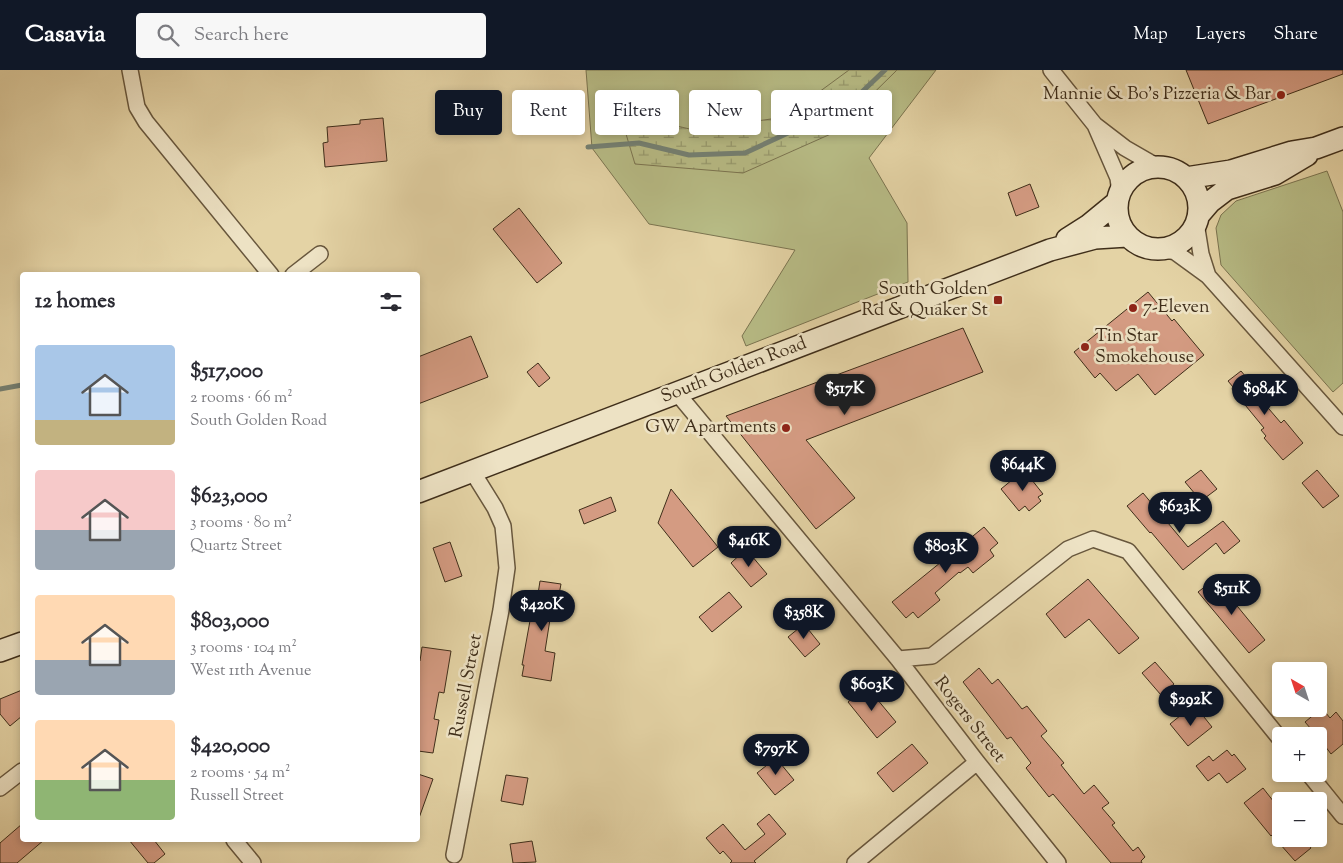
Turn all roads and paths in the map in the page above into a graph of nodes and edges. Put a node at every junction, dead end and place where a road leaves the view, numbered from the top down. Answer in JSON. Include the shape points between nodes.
{"nodes":[{"id":1,"x":130,"y":70,"type":"edge"},
{"id":2,"x":1051,"y":70,"type":"edge"},
{"id":3,"x":1095,"y":125,"type":"junction"},
{"id":4,"x":1343,"y":138,"type":"edge"},
{"id":5,"x":1316,"y":148,"type":"junction"},
{"id":6,"x":1158,"y":167,"type":"junction"},
{"id":7,"x":1186,"y":178,"type":"junction"},
{"id":8,"x":1118,"y":197,"type":"junction"},
{"id":9,"x":1197,"y":220,"type":"junction"},
{"id":10,"x":1127,"y":236,"type":"junction"},
{"id":11,"x":1162,"y":249,"type":"junction"},
{"id":12,"x":1050,"y":250,"type":"junction"},
{"id":13,"x":320,"y":254,"type":"dead end"},
{"id":14,"x":269,"y":272,"type":"edge"},
{"id":15,"x":297,"y":272,"type":"edge"},
{"id":16,"x":1208,"y":276,"type":"junction"},
{"id":17,"x":677,"y":393,"type":"junction"},
{"id":18,"x":1343,"y":427,"type":"edge"},
{"id":19,"x":472,"y":471,"type":"junction"},
{"id":20,"x":420,"y":491,"type":"edge"},
{"id":21,"x":20,"y":644,"type":"edge"},
{"id":22,"x":0,"y":651,"type":"edge"},
{"id":23,"x":898,"y":659,"type":"junction"},
{"id":24,"x":1272,"y":729,"type":"edge"},
{"id":25,"x":976,"y":762,"type":"junction"},
{"id":26,"x":20,"y":773,"type":"edge"},
{"id":27,"x":1315,"y":782,"type":"edge"},
{"id":28,"x":0,"y":788,"type":"edge"},
{"id":29,"x":1343,"y":816,"type":"edge"},
{"id":30,"x":236,"y":842,"type":"edge"},
{"id":31,"x":454,"y":855,"type":"dead end"},
{"id":32,"x":253,"y":863,"type":"edge"},
{"id":33,"x":855,"y":863,"type":"edge"},
{"id":34,"x":1058,"y":863,"type":"edge"}],
"edges":[{"from":1,"to":14,"type":"street","via":[[137,107],[146,122]]},
{"from":2,"to":3,"type":"street"},
{"from":3,"to":6,"type":"street"},
{"from":3,"to":8,"type":"street","via":[[1118,178]]},
{"from":4,"to":5,"type":"main road"},
{"from":5,"to":7,"type":"main road","via":[[1231,171]]},
{"from":5,"to":9,"type":"main road","via":[[1275,174],[1227,189],[1210,202]]},
{"from":6,"to":7,"type":"main road"},
{"from":6,"to":8,"type":"main road","via":[[1148,168],[1131,177]]},
{"from":7,"to":9,"type":"main road","via":[[1197,195]]},
{"from":8,"to":10,"type":"main road","via":[[1118,220]]},
{"from":8,"to":12,"type":"main road","name":"South Golden Road","via":[[1089,225]]},
{"from":9,"to":11,"type":"main road","via":[[1183,241]]},
{"from":9,"to":16,"type":"street","via":[[1201,254]]},
{"from":10,"to":11,"type":"main road","via":[[1137,244]]},
{"from":10,"to":12,"type":"main road","name":"South Golden Road","via":[[1094,238]]},
{"from":11,"to":16,"type":"street","via":[[1175,252]]},
{"from":12,"to":17,"type":"main road","name":"South Golden Road"},
{"from":13,"to":15,"type":"street"},
{"from":16,"to":18,"type":"street"},
{"from":17,"to":19,"type":"main road","name":"South Golden Road"},
{"from":17,"to":23,"type":"street","name":"Rogers Street"},
{"from":19,"to":20,"type":"main road","name":"South Golden Road"},
{"from":19,"to":31,"type":"street","name":"Russell Street","via":[[503,526],[507,568]]},
{"from":21,"to":22,"type":"main road"},
{"from":23,"to":24,"type":"street","via":[[932,656],[1068,549],[1093,539],[1128,551]]},
{"from":23,"to":25,"type":"street","name":"Rogers Street"},
{"from":25,"to":33,"type":"street"},
{"from":25,"to":34,"type":"street","name":"Rogers Street"},
{"from":26,"to":28,"type":"street"},
{"from":27,"to":29,"type":"street"},
{"from":30,"to":32,"type":"street"}]}
